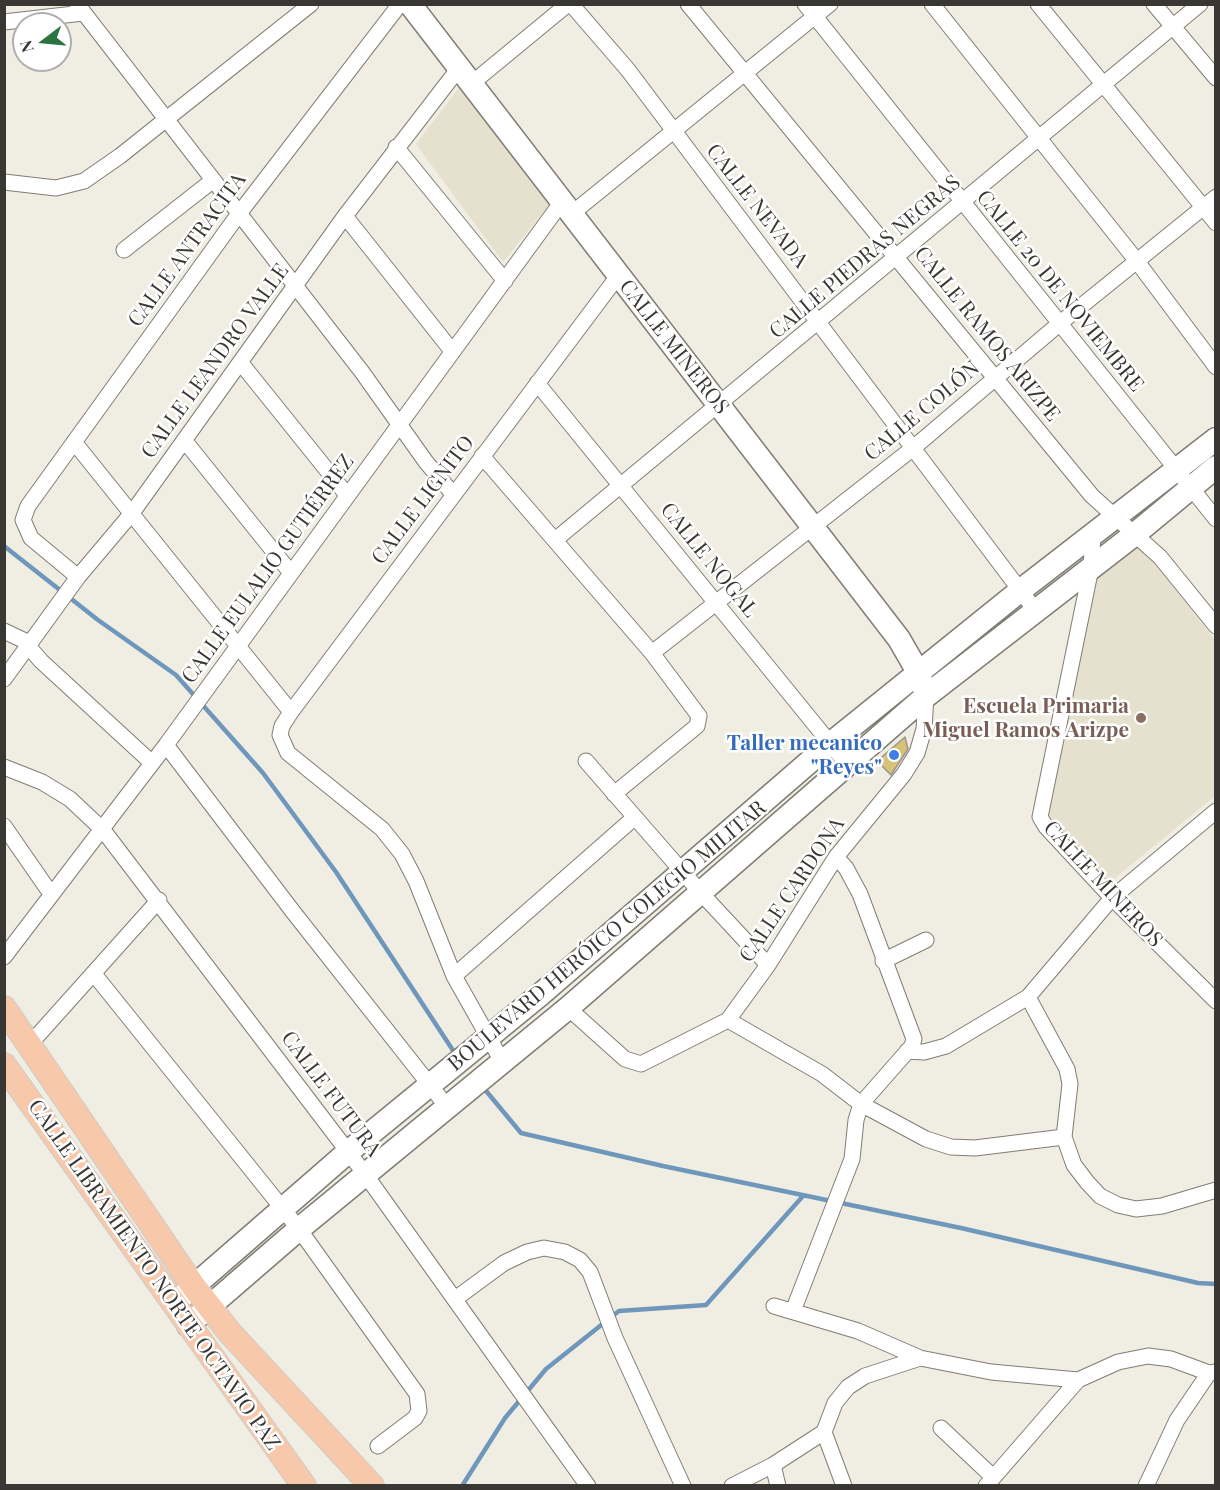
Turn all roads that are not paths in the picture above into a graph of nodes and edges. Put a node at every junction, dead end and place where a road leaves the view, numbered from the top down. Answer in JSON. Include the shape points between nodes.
{"nodes":[{"id":1,"x":311,"y":4,"type":"edge"},
{"id":2,"x":400,"y":4,"type":"edge"},
{"id":3,"x":410,"y":4,"type":"edge"},
{"id":4,"x":570,"y":4,"type":"edge"},
{"id":5,"x":688,"y":4,"type":"edge"},
{"id":6,"x":830,"y":4,"type":"edge"},
{"id":7,"x":932,"y":4,"type":"edge"},
{"id":8,"x":1038,"y":4,"type":"edge"},
{"id":9,"x":1154,"y":4,"type":"edge"},
{"id":10,"x":1200,"y":4,"type":"edge"},
{"id":11,"x":80,"y":9,"type":"edge"},
{"id":12,"x":810,"y":11,"type":"edge"},
{"id":13,"x":4,"y":22,"type":"edge"},
{"id":14,"x":1173,"y":27,"type":"junction"},
{"id":15,"x":744,"y":73,"type":"junction"},
{"id":16,"x":465,"y":76,"type":"junction"},
{"id":17,"x":1215,"y":78,"type":"edge"},
{"id":18,"x":1103,"y":86,"type":"junction"},
{"id":19,"x":165,"y":119,"type":"junction"},
{"id":20,"x":672,"y":131,"type":"junction"},
{"id":21,"x":1039,"y":139,"type":"junction"},
{"id":22,"x":396,"y":147,"type":"junction"},
{"id":23,"x":212,"y":181,"type":"junction"},
{"id":24,"x":4,"y":182,"type":"edge"},
{"id":25,"x":1215,"y":197,"type":"edge"},
{"id":26,"x":962,"y":204,"type":"junction"},
{"id":27,"x":1203,"y":207,"type":"junction"},
{"id":28,"x":566,"y":209,"type":"junction"},
{"id":29,"x":238,"y":215,"type":"junction"},
{"id":30,"x":345,"y":216,"type":"junction"},
{"id":31,"x":1215,"y":223,"type":"edge"},
{"id":32,"x":124,"y":250,"type":"dead end"},
{"id":33,"x":897,"y":257,"type":"junction"},
{"id":34,"x":1136,"y":260,"type":"junction"},
{"id":35,"x":618,"y":276,"type":"junction"},
{"id":36,"x":505,"y":281,"type":"junction"},
{"id":37,"x":293,"y":288,"type":"junction"},
{"id":38,"x":820,"y":322,"type":"junction"},
{"id":39,"x":1059,"y":324,"type":"junction"},
{"id":40,"x":452,"y":351,"type":"junction"},
{"id":41,"x":240,"y":362,"type":"junction"},
{"id":42,"x":1215,"y":367,"type":"edge"},
{"id":43,"x":993,"y":378,"type":"junction"},
{"id":44,"x":537,"y":383,"type":"junction"},
{"id":45,"x":719,"y":405,"type":"junction"},
{"id":46,"x":399,"y":425,"type":"junction"},
{"id":47,"x":1215,"y":439,"type":"edge"},
{"id":48,"x":184,"y":440,"type":"junction"},
{"id":49,"x":74,"y":441,"type":"junction"},
{"id":50,"x":912,"y":449,"type":"junction"},
{"id":51,"x":482,"y":456,"type":"junction"},
{"id":52,"x":1215,"y":467,"type":"edge"},
{"id":53,"x":1184,"y":479,"type":"junction"},
{"id":54,"x":621,"y":484,"type":"junction"},
{"id":55,"x":453,"y":494,"type":"junction"},
{"id":56,"x":347,"y":495,"type":"junction"},
{"id":57,"x":132,"y":513,"type":"junction"},
{"id":58,"x":1116,"y":518,"type":"junction"},
{"id":59,"x":1215,"y":519,"type":"edge"},
{"id":60,"x":814,"y":527,"type":"junction"},
{"id":61,"x":1135,"y":534,"type":"junction"},
{"id":62,"x":1093,"y":535,"type":"junction"},
{"id":63,"x":555,"y":540,"type":"junction"},
{"id":64,"x":1091,"y":568,"type":"junction"},
{"id":65,"x":291,"y":573,"type":"junction"},
{"id":66,"x":78,"y":577,"type":"junction"},
{"id":67,"x":1021,"y":590,"type":"junction"},
{"id":68,"x":717,"y":602,"type":"junction"},
{"id":69,"x":1035,"y":609,"type":"junction"},
{"id":70,"x":1215,"y":626,"type":"edge"},
{"id":71,"x":4,"y":631,"type":"edge"},
{"id":72,"x":28,"y":645,"type":"junction"},
{"id":73,"x":237,"y":647,"type":"junction"},
{"id":74,"x":652,"y":653,"type":"junction"},
{"id":75,"x":918,"y":672,"type":"junction"},
{"id":76,"x":4,"y":679,"type":"edge"},
{"id":77,"x":926,"y":696,"type":"junction"},
{"id":78,"x":291,"y":712,"type":"junction"},
{"id":79,"x":830,"y":744,"type":"junction"},
{"id":80,"x":166,"y":745,"type":"junction"},
{"id":81,"x":586,"y":761,"type":"dead end"},
{"id":82,"x":152,"y":763,"type":"junction"},
{"id":83,"x":847,"y":764,"type":"junction"},
{"id":84,"x":4,"y":767,"type":"edge"},
{"id":85,"x":614,"y":794,"type":"junction"},
{"id":86,"x":1215,"y":811,"type":"edge"},
{"id":87,"x":635,"y":817,"type":"junction"},
{"id":88,"x":4,"y":826,"type":"edge"},
{"id":89,"x":103,"y":830,"type":"junction"},
{"id":90,"x":836,"y":857,"type":"junction"},
{"id":91,"x":684,"y":872,"type":"junction"},
{"id":92,"x":701,"y":893,"type":"junction"},
{"id":93,"x":51,"y":894,"type":"junction"},
{"id":94,"x":1112,"y":898,"type":"junction"},
{"id":95,"x":159,"y":900,"type":"junction"},
{"id":96,"x":926,"y":940,"type":"dead end"},
{"id":97,"x":4,"y":957,"type":"edge"},
{"id":98,"x":883,"y":961,"type":"junction"},
{"id":99,"x":768,"y":965,"type":"junction"},
{"id":100,"x":94,"y":974,"type":"junction"},
{"id":101,"x":454,"y":976,"type":"junction"},
{"id":102,"x":1028,"y":997,"type":"junction"},
{"id":103,"x":1215,"y":1001,"type":"edge"},
{"id":104,"x":4,"y":1008,"type":"edge"},
{"id":105,"x":568,"y":1008,"type":"junction"},
{"id":106,"x":728,"y":1020,"type":"junction"},
{"id":107,"x":489,"y":1039,"type":"junction"},
{"id":108,"x":30,"y":1044,"type":"junction"},
{"id":109,"x":908,"y":1051,"type":"junction"},
{"id":110,"x":503,"y":1062,"type":"junction"},
{"id":111,"x":4,"y":1065,"type":"edge"},
{"id":112,"x":430,"y":1086,"type":"junction"},
{"id":113,"x":861,"y":1104,"type":"junction"},
{"id":114,"x":448,"y":1108,"type":"junction"},
{"id":115,"x":1064,"y":1137,"type":"junction"},
{"id":116,"x":348,"y":1152,"type":"junction"},
{"id":117,"x":365,"y":1174,"type":"junction"},
{"id":118,"x":1215,"y":1190,"type":"edge"},
{"id":119,"x":283,"y":1209,"type":"junction"},
{"id":120,"x":299,"y":1229,"type":"junction"},
{"id":121,"x":194,"y":1287,"type":"junction"},
{"id":122,"x":455,"y":1299,"type":"junction"},
{"id":123,"x":173,"y":1304,"type":"junction"},
{"id":124,"x":774,"y":1305,"type":"dead end"},
{"id":125,"x":209,"y":1307,"type":"junction"},
{"id":126,"x":793,"y":1311,"type":"junction"},
{"id":127,"x":188,"y":1324,"type":"junction"},
{"id":128,"x":920,"y":1358,"type":"junction"},
{"id":129,"x":1212,"y":1372,"type":"edge"},
{"id":130,"x":1078,"y":1380,"type":"junction"},
{"id":131,"x":941,"y":1428,"type":"dead end"},
{"id":132,"x":824,"y":1432,"type":"junction"},
{"id":133,"x":378,"y":1446,"type":"dead end"},
{"id":134,"x":773,"y":1465,"type":"junction"},
{"id":135,"x":989,"y":1481,"type":"edge"},
{"id":136,"x":304,"y":1485,"type":"edge"},
{"id":137,"x":372,"y":1485,"type":"edge"},
{"id":138,"x":588,"y":1485,"type":"edge"},
{"id":139,"x":683,"y":1485,"type":"edge"},
{"id":140,"x":732,"y":1485,"type":"edge"},
{"id":141,"x":778,"y":1485,"type":"edge"},
{"id":142,"x":844,"y":1485,"type":"edge"},
{"id":143,"x":1146,"y":1485,"type":"edge"}],
"edges":[{"from":1,"to":19,"type":"street"},
{"from":2,"to":29,"type":"street","name":"CALLE ANTRACITA"},
{"from":3,"to":16,"type":"street","name":"CALLE MINEROS"},
{"from":4,"to":16,"type":"street","name":"CALLE LEANDRO VALLE"},
{"from":4,"to":20,"type":"street","name":"CALLE NEVADA","via":[[628,69]]},
{"from":5,"to":15,"type":"street","name":"CALLE RAMOS ARIZPE"},
{"from":6,"to":12,"type":"street","name":"CALLE EULALIO GUTIÉRREZ"},
{"from":7,"to":21,"type":"street"},
{"from":8,"to":18,"type":"street"},
{"from":9,"to":14,"type":"street"},
{"from":10,"to":14,"type":"street","name":"CALLE PIEDRAS NEGRAS"},
{"from":11,"to":13,"type":"street"},
{"from":11,"to":19,"type":"street"},
{"from":12,"to":15,"type":"street","name":"CALLE EULALIO GUTIÉRREZ"},
{"from":12,"to":26,"type":"street","name":"CALLE 20 DE NOVIEMBRE"},
{"from":14,"to":17,"type":"street"},
{"from":14,"to":18,"type":"street","name":"CALLE PIEDRAS NEGRAS"},
{"from":15,"to":20,"type":"street","name":"CALLE EULALIO GUTIÉRREZ"},
{"from":15,"to":33,"type":"street","name":"CALLE RAMOS ARIZPE"},
{"from":16,"to":22,"type":"street","name":"CALLE LEANDRO VALLE"},
{"from":16,"to":28,"type":"street","name":"CALLE MINEROS"},
{"from":18,"to":21,"type":"street","name":"CALLE PIEDRAS NEGRAS"},
{"from":18,"to":27,"type":"street"},
{"from":19,"to":23,"type":"street"},
{"from":19,"to":24,"type":"street","via":[[120,156],[75,185],[56,188]]},
{"from":20,"to":28,"type":"street","name":"CALLE EULALIO GUTIÉRREZ"},
{"from":20,"to":38,"type":"street","name":"CALLE NEVADA"},
{"from":21,"to":26,"type":"street","name":"CALLE PIEDRAS NEGRAS"},
{"from":21,"to":34,"type":"street"},
{"from":22,"to":30,"type":"street","name":"CALLE LEANDRO VALLE"},
{"from":22,"to":36,"type":"street"},
{"from":23,"to":29,"type":"street"},
{"from":23,"to":32,"type":"street"},
{"from":25,"to":27,"type":"street","name":"CALLE COLÓN"},
{"from":26,"to":33,"type":"street","name":"CALLE PIEDRAS NEGRAS"},
{"from":26,"to":39,"type":"street","name":"CALLE 20 DE NOVIEMBRE"},
{"from":27,"to":31,"type":"street"},
{"from":27,"to":34,"type":"street","name":"CALLE COLÓN"},
{"from":28,"to":35,"type":"street","name":"CALLE MINEROS"},
{"from":28,"to":36,"type":"street","name":"CALLE EULALIO GUTIÉRREZ"},
{"from":29,"to":37,"type":"street"},
{"from":29,"to":49,"type":"street","name":"CALLE ANTRACITA"},
{"from":30,"to":37,"type":"street","name":"CALLE LEANDRO VALLE"},
{"from":30,"to":40,"type":"street"},
{"from":33,"to":38,"type":"street","name":"CALLE PIEDRAS NEGRAS"},
{"from":33,"to":43,"type":"street","name":"CALLE RAMOS ARIZPE"},
{"from":34,"to":39,"type":"street","name":"CALLE COLÓN"},
{"from":34,"to":42,"type":"street"},
{"from":35,"to":44,"type":"street","name":"CALLE LIGNITO"},
{"from":35,"to":45,"type":"street","name":"CALLE MINEROS"},
{"from":36,"to":40,"type":"street","name":"CALLE EULALIO GUTIÉRREZ"},
{"from":37,"to":41,"type":"street","name":"CALLE LEANDRO VALLE"},
{"from":37,"to":46,"type":"street","via":[[362,372]]},
{"from":38,"to":45,"type":"street","name":"CALLE PIEDRAS NEGRAS"},
{"from":38,"to":50,"type":"street","name":"CALLE NEVADA"},
{"from":39,"to":43,"type":"street","name":"CALLE COLÓN"},
{"from":39,"to":53,"type":"street","name":"CALLE 20 DE NOVIEMBRE"},
{"from":40,"to":46,"type":"street","name":"CALLE EULALIO GUTIÉRREZ"},
{"from":41,"to":48,"type":"street","name":"CALLE LEANDRO VALLE"},
{"from":41,"to":56,"type":"street"},
{"from":43,"to":50,"type":"street","name":"CALLE COLÓN"},
{"from":43,"to":58,"type":"street","name":"CALLE RAMOS ARIZPE","via":[[1092,496]]},
{"from":44,"to":51,"type":"street","name":"CALLE LIGNITO"},
{"from":44,"to":54,"type":"street","name":"CALLE NOGAL"},
{"from":45,"to":54,"type":"street","name":"CALLE PIEDRAS NEGRAS"},
{"from":45,"to":60,"type":"street","name":"CALLE MINEROS"},
{"from":46,"to":55,"type":"street"},
{"from":46,"to":56,"type":"street","name":"CALLE EULALIO GUTIÉRREZ"},
{"from":47,"to":53,"type":"street","name":"BOULEVARD HERÓICO COLEGIO MILITAR"},
{"from":48,"to":57,"type":"street","name":"CALLE LEANDRO VALLE"},
{"from":48,"to":65,"type":"street"},
{"from":49,"to":57,"type":"street"},
{"from":49,"to":66,"type":"street","name":"CALLE ANTRACITA","via":[[28,506],[23,520],[31,538]]},
{"from":50,"to":60,"type":"street","name":"CALLE COLÓN"},
{"from":50,"to":67,"type":"street","name":"CALLE NEVADA"},
{"from":51,"to":55,"type":"street","name":"CALLE LIGNITO"},
{"from":51,"to":63,"type":"street"},
{"from":52,"to":53,"type":"street","name":"BOULEVARD HERÓICO COLEGIO MILITAR"},
{"from":53,"to":58,"type":"street","name":"BOULEVARD HERÓICO COLEGIO MILITAR"},
{"from":53,"to":59,"type":"street","name":"CALLE 20 DE NOVIEMBRE"},
{"from":53,"to":61,"type":"street","name":"BOULEVARD HERÓICO COLEGIO MILITAR"},
{"from":54,"to":63,"type":"street","name":"CALLE PIEDRAS NEGRAS"},
{"from":54,"to":68,"type":"street","name":"CALLE NOGAL"},
{"from":55,"to":78,"type":"street","name":"CALLE LIGNITO"},
{"from":56,"to":65,"type":"street","name":"CALLE EULALIO GUTIÉRREZ"},
{"from":57,"to":66,"type":"street","name":"CALLE LEANDRO VALLE"},
{"from":57,"to":73,"type":"street"},
{"from":58,"to":61,"type":"street","name":"CALLE RAMOS ARIZPE"},
{"from":58,"to":62,"type":"street","name":"BOULEVARD HERÓICO COLEGIO MILITAR"},
{"from":60,"to":68,"type":"street","name":"CALLE COLÓN"},
{"from":60,"to":75,"type":"street","name":"CALLE MINEROS","via":[[899,639]]},
{"from":61,"to":64,"type":"street","name":"BOULEVARD HERÓICO COLEGIO MILITAR"},
{"from":61,"to":70,"type":"street","name":"CALLE RAMOS ARIZPE","via":[[1160,557]]},
{"from":62,"to":64,"type":"street","name":"CALLE MINEROS"},
{"from":62,"to":67,"type":"street","name":"BOULEVARD HERÓICO COLEGIO MILITAR"},
{"from":63,"to":74,"type":"street"},
{"from":64,"to":69,"type":"street","name":"BOULEVARD HERÓICO COLEGIO MILITAR"},
{"from":64,"to":94,"type":"street","name":"CALLE MINEROS","via":[[1040,817]]},
{"from":65,"to":73,"type":"street","name":"CALLE EULALIO GUTIÉRREZ"},
{"from":66,"to":72,"type":"street","name":"CALLE LEANDRO VALLE"},
{"from":67,"to":69,"type":"street","name":"CALLE NEVADA"},
{"from":67,"to":75,"type":"street","name":"BOULEVARD HERÓICO COLEGIO MILITAR"},
{"from":68,"to":74,"type":"street","name":"CALLE COLÓN"},
{"from":68,"to":79,"type":"street","name":"CALLE NOGAL"},
{"from":69,"to":77,"type":"street","name":"BOULEVARD HERÓICO COLEGIO MILITAR"},
{"from":71,"to":72,"type":"street"},
{"from":72,"to":76,"type":"street","name":"CALLE LEANDRO VALLE"},
{"from":72,"to":82,"type":"street"},
{"from":73,"to":78,"type":"street"},
{"from":73,"to":80,"type":"street","name":"CALLE EULALIO GUTIÉRREZ"},
{"from":74,"to":85,"type":"street","via":[[697,711],[700,721]]},
{"from":75,"to":77,"type":"street","name":"CALLE MINEROS"},
{"from":75,"to":79,"type":"street","name":"BOULEVARD HERÓICO COLEGIO MILITAR"},
{"from":77,"to":83,"type":"street","name":"BOULEVARD HERÓICO COLEGIO MILITAR"},
{"from":77,"to":90,"type":"street","name":"CALLE CARDONA","via":[[924,729],[917,753]]},
{"from":78,"to":101,"type":"street","name":"CALLE LIGNITO","via":[[280,735],[288,753],[382,829],[402,854]]},
{"from":79,"to":83,"type":"street","name":"CALLE NOGAL"},
{"from":79,"to":91,"type":"street","name":"BOULEVARD HERÓICO COLEGIO MILITAR"},
{"from":80,"to":82,"type":"street","name":"CALLE EULALIO GUTIÉRREZ"},
{"from":80,"to":112,"type":"street"},
{"from":81,"to":85,"type":"street"},
{"from":82,"to":89,"type":"street","name":"CALLE EULALIO GUTIÉRREZ"},
{"from":83,"to":92,"type":"street","name":"BOULEVARD HERÓICO COLEGIO MILITAR"},
{"from":84,"to":89,"type":"street","name":"CALLE FUTURA","via":[[42,782],[70,799]]},
{"from":85,"to":87,"type":"street"},
{"from":86,"to":94,"type":"street"},
{"from":87,"to":91,"type":"street"},
{"from":87,"to":101,"type":"street"},
{"from":88,"to":93,"type":"street"},
{"from":89,"to":93,"type":"street","name":"CALLE EULALIO GUTIÉRREZ"},
{"from":89,"to":95,"type":"street","name":"CALLE FUTURA"},
{"from":90,"to":98,"type":"street","via":[[856,886]]},
{"from":90,"to":99,"type":"street","name":"CALLE CARDONA"},
{"from":91,"to":92,"type":"street"},
{"from":91,"to":107,"type":"street","name":"BOULEVARD HERÓICO COLEGIO MILITAR"},
{"from":92,"to":99,"type":"street"},
{"from":92,"to":105,"type":"street","name":"BOULEVARD HERÓICO COLEGIO MILITAR"},
{"from":93,"to":97,"type":"street","name":"CALLE EULALIO GUTIÉRREZ"},
{"from":94,"to":102,"type":"street"},
{"from":94,"to":103,"type":"street","name":"CALLE MINEROS"},
{"from":95,"to":100,"type":"street"},
{"from":95,"to":116,"type":"street","name":"CALLE FUTURA"},
{"from":96,"to":98,"type":"street"},
{"from":98,"to":109,"type":"street","via":[[914,1039]]},
{"from":99,"to":106,"type":"street","name":"CALLE CARDONA"},
{"from":100,"to":108,"type":"street"},
{"from":100,"to":119,"type":"street"},
{"from":101,"to":107,"type":"street"},
{"from":102,"to":109,"type":"street","via":[[946,1046],[924,1052]]},
{"from":102,"to":115,"type":"street","via":[[1059,1051],[1070,1084]]},
{"from":104,"to":108,"type":"main road","name":"CALLE LIBRAMIENTO NORTE OCTAVIO PAZ"},
{"from":105,"to":106,"type":"street","name":"CALLE CARDONA","via":[[625,1059],[641,1064]]},
{"from":105,"to":110,"type":"street","name":"BOULEVARD HERÓICO COLEGIO MILITAR"},
{"from":106,"to":113,"type":"street","via":[[822,1074]]},
{"from":107,"to":110,"type":"street"},
{"from":107,"to":112,"type":"street","name":"BOULEVARD HERÓICO COLEGIO MILITAR"},
{"from":108,"to":121,"type":"main road","name":"CALLE LIBRAMIENTO NORTE OCTAVIO PAZ"},
{"from":109,"to":113,"type":"street"},
{"from":110,"to":114,"type":"street","name":"BOULEVARD HERÓICO COLEGIO MILITAR"},
{"from":111,"to":123,"type":"main road","name":"CALLE LIBRAMIENTO NORTE OCTAVIO PAZ"},
{"from":112,"to":114,"type":"street"},
{"from":112,"to":116,"type":"street","name":"BOULEVARD HERÓICO COLEGIO MILITAR"},
{"from":113,"to":115,"type":"street","via":[[951,1148]]},
{"from":113,"to":126,"type":"street","via":[[852,1159]]},
{"from":114,"to":117,"type":"street","name":"BOULEVARD HERÓICO COLEGIO MILITAR"},
{"from":115,"to":118,"type":"street","via":[[1074,1165],[1087,1182],[1100,1196],[1118,1205],[1136,1209],[1162,1206]]},
{"from":116,"to":117,"type":"street","name":"CALLE FUTURA"},
{"from":116,"to":119,"type":"street","name":"BOULEVARD HERÓICO COLEGIO MILITAR"},
{"from":117,"to":120,"type":"street","name":"BOULEVARD HERÓICO COLEGIO MILITAR"},
{"from":117,"to":122,"type":"street","name":"CALLE FUTURA"},
{"from":119,"to":120,"type":"street"},
{"from":119,"to":121,"type":"street","name":"BOULEVARD HERÓICO COLEGIO MILITAR"},
{"from":120,"to":125,"type":"street","name":"BOULEVARD HERÓICO COLEGIO MILITAR"},
{"from":120,"to":133,"type":"street","via":[[417,1394],[419,1411],[415,1418]]},
{"from":121,"to":123,"type":"street","name":"BOULEVARD HERÓICO COLEGIO MILITAR"},
{"from":121,"to":125,"type":"main road","name":"CALLE LIBRAMIENTO NORTE OCTAVIO PAZ"},
{"from":122,"to":138,"type":"street","name":"CALLE FUTURA"},
{"from":122,"to":139,"type":"street","via":[[504,1263],[527,1252],[544,1248],[580,1260],[590,1272],[615,1338]]},
{"from":123,"to":127,"type":"main road","name":"CALLE LIBRAMIENTO NORTE OCTAVIO PAZ"},
{"from":124,"to":126,"type":"street"},
{"from":125,"to":127,"type":"street","name":"BOULEVARD HERÓICO COLEGIO MILITAR"},
{"from":125,"to":137,"type":"main road","name":"CALLE LIBRAMIENTO NORTE OCTAVIO PAZ"},
{"from":126,"to":128,"type":"street","via":[[858,1331]]},
{"from":127,"to":136,"type":"main road","name":"CALLE LIBRAMIENTO NORTE OCTAVIO PAZ"},
{"from":128,"to":130,"type":"street","via":[[991,1372]]},
{"from":128,"to":132,"type":"street","via":[[865,1376],[848,1387],[835,1403]]},
{"from":129,"to":130,"type":"street","via":[[1148,1356],[1118,1362]]},
{"from":129,"to":143,"type":"street","via":[[1177,1420]]},
{"from":130,"to":135,"type":"street"},
{"from":131,"to":135,"type":"street"},
{"from":132,"to":134,"type":"street"},
{"from":132,"to":142,"type":"street"},
{"from":134,"to":140,"type":"street"},
{"from":134,"to":141,"type":"street"}]}
